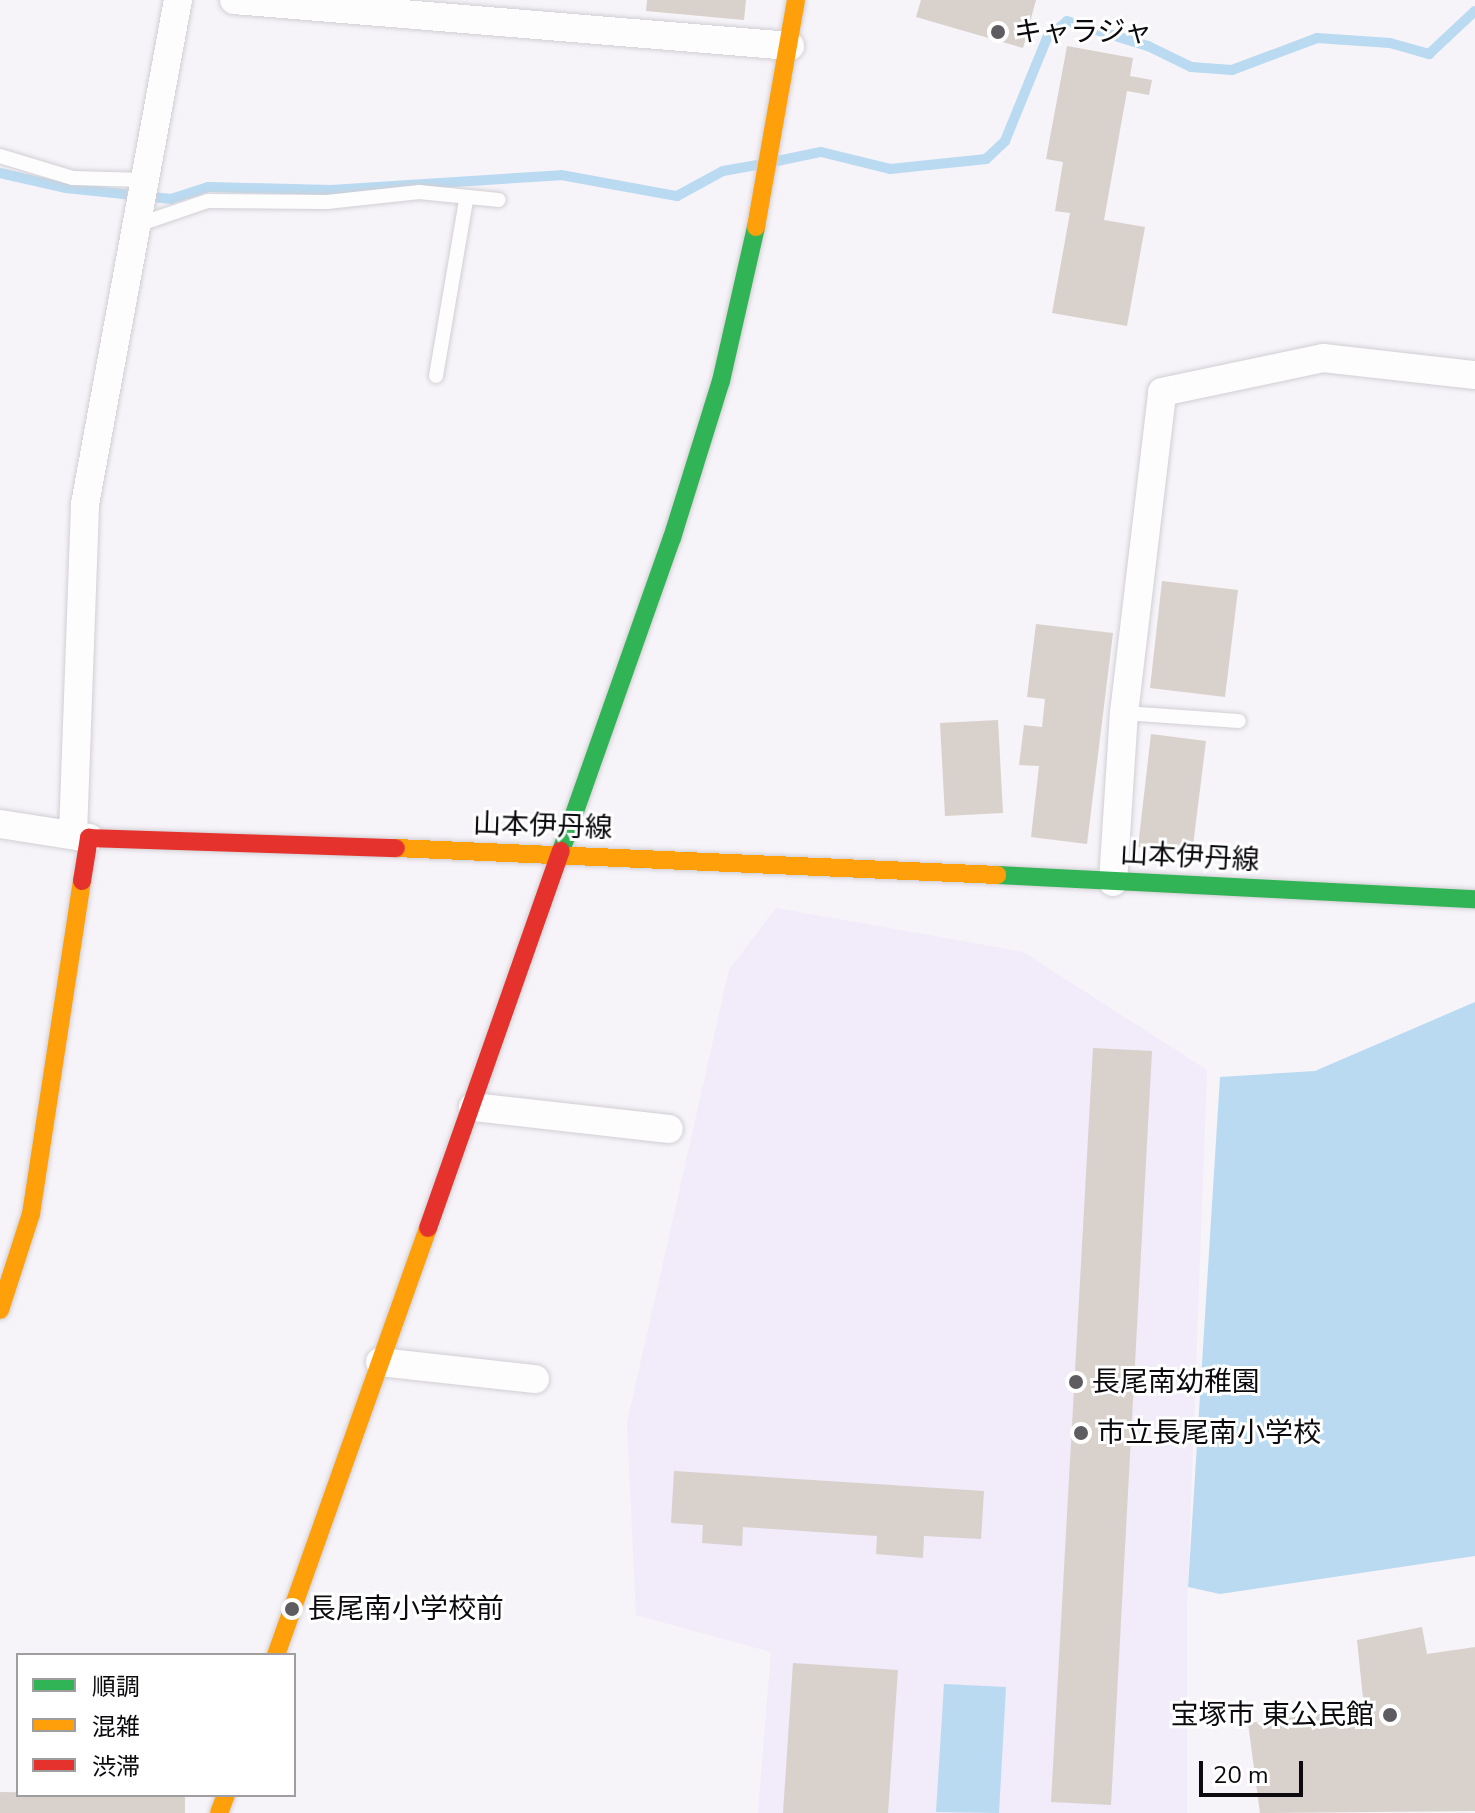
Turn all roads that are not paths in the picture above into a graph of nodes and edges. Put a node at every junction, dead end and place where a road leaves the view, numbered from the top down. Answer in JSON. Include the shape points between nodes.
{"nodes":[{"id":1,"x":178,"y":0,"type":"edge"},
{"id":2,"x":234,"y":0,"type":"edge"},
{"id":3,"x":796,"y":0,"type":"edge"},
{"id":4,"x":790,"y":46,"type":"junction"},
{"id":5,"x":0,"y":156,"type":"edge"},
{"id":6,"x":145,"y":180,"type":"junction"},
{"id":7,"x":466,"y":200,"type":"junction"},
{"id":8,"x":499,"y":200,"type":"dead end"},
{"id":9,"x":136,"y":225,"type":"junction"},
{"id":10,"x":1475,"y":375,"type":"edge"},
{"id":11,"x":436,"y":376,"type":"dead end"},
{"id":12,"x":1124,"y":713,"type":"junction"},
{"id":13,"x":1239,"y":721,"type":"dead end"},
{"id":14,"x":0,"y":824,"type":"edge"},
{"id":15,"x":81,"y":836,"type":"junction"},
{"id":16,"x":563,"y":854,"type":"junction"},
{"id":17,"x":1113,"y":882,"type":"junction"},
{"id":18,"x":1475,"y":899,"type":"edge"},
{"id":19,"x":473,"y":1107,"type":"junction"},
{"id":20,"x":669,"y":1129,"type":"dead end"},
{"id":21,"x":0,"y":1310,"type":"edge"},
{"id":22,"x":380,"y":1362,"type":"junction"},
{"id":23,"x":535,"y":1379,"type":"dead end"},
{"id":24,"x":277,"y":1653,"type":"edge"}],
"edges":[{"from":1,"to":6,"type":"street"},
{"from":2,"to":4,"type":"street"},
{"from":3,"to":4,"type":"main road"},
{"from":4,"to":16,"type":"main road","via":[[721,381]]},
{"from":5,"to":6,"type":"lane","via":[[73,178]]},
{"from":6,"to":9,"type":"street"},
{"from":7,"to":8,"type":"lane"},
{"from":7,"to":9,"type":"lane","via":[[419,192],[327,202],[208,201]]},
{"from":7,"to":11,"type":"lane"},
{"from":9,"to":15,"type":"street","via":[[85,504]]},
{"from":10,"to":12,"type":"street","via":[[1323,358],[1162,392]]},
{"from":12,"to":13,"type":"lane"},
{"from":12,"to":17,"type":"street"},
{"from":14,"to":15,"type":"street"},
{"from":15,"to":16,"type":"main road","name":"山本伊丹線"},
{"from":15,"to":21,"type":"main road","via":[[31,1214]]},
{"from":16,"to":17,"type":"main road","name":"山本伊丹線"},
{"from":16,"to":19,"type":"main road"},
{"from":17,"to":18,"type":"main road","name":"山本伊丹線"},
{"from":19,"to":20,"type":"street"},
{"from":19,"to":22,"type":"main road"},
{"from":22,"to":23,"type":"street"},
{"from":22,"to":24,"type":"main road"}]}
